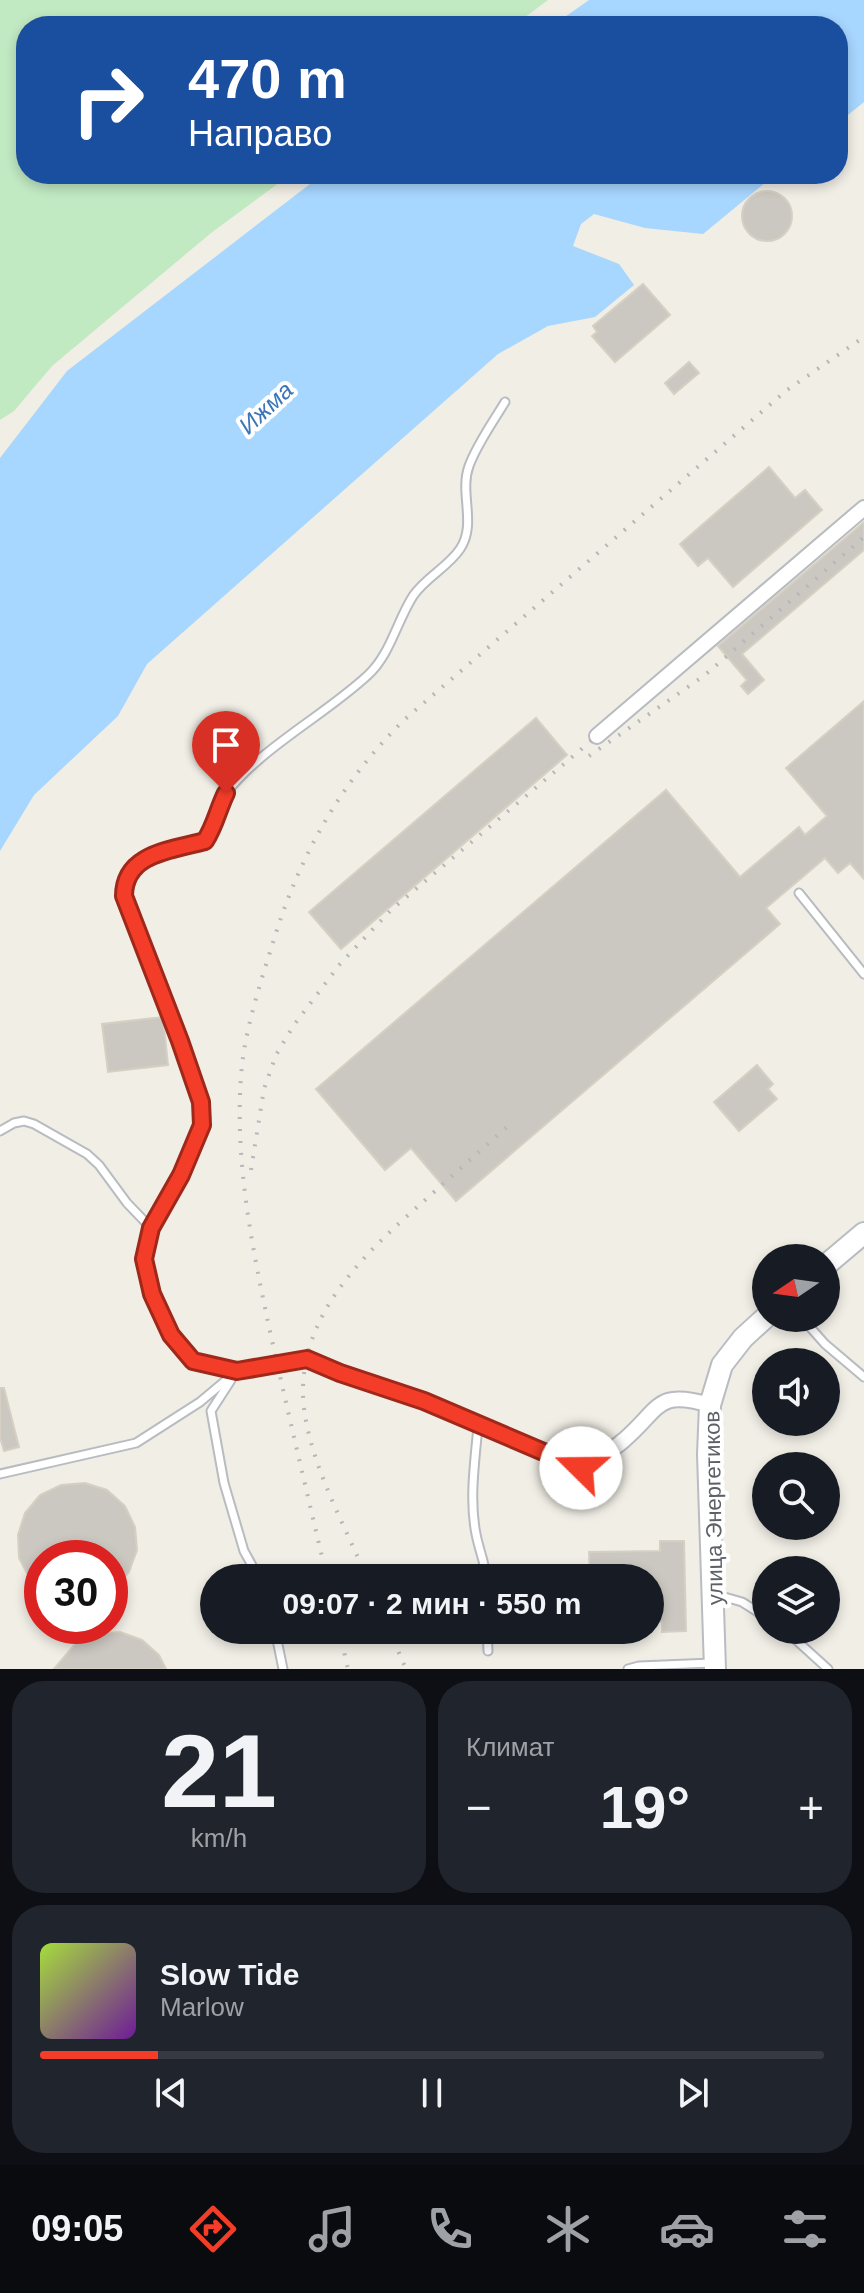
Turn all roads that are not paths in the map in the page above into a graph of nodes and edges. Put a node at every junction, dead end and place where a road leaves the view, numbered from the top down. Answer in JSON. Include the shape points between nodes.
{"nodes":[{"id":1,"x":505,"y":402,"type":"dead end"},
{"id":2,"x":864,"y":508,"type":"edge"},
{"id":3,"x":597,"y":736,"type":"dead end"},
{"id":4,"x":799,"y":893,"type":"dead end"},
{"id":5,"x":864,"y":974,"type":"edge"},
{"id":6,"x":0,"y":1131,"type":"edge"},
{"id":7,"x":151,"y":1228,"type":"junction"},
{"id":8,"x":864,"y":1233,"type":"edge"},
{"id":9,"x":840,"y":1253,"type":"edge"},
{"id":10,"x":752,"y":1330,"type":"edge"},
{"id":11,"x":814,"y":1332,"type":"edge"},
{"id":12,"x":237,"y":1371,"type":"junction"},
{"id":13,"x":864,"y":1377,"type":"edge"},
{"id":14,"x":710,"y":1405,"type":"junction"},
{"id":15,"x":478,"y":1426,"type":"junction"},
{"id":16,"x":0,"y":1474,"type":"edge"},
{"id":17,"x":251,"y":1564,"type":"edge"},
{"id":18,"x":485,"y":1564,"type":"edge"},
{"id":19,"x":714,"y":1594,"type":"junction"},
{"id":20,"x":752,"y":1608,"type":"edge"},
{"id":21,"x":278,"y":1644,"type":"edge"},
{"id":22,"x":488,"y":1644,"type":"edge"},
{"id":23,"x":800,"y":1644,"type":"edge"},
{"id":24,"x":488,"y":1651,"type":"dead end"},
{"id":25,"x":714,"y":1666,"type":"edge"},
{"id":26,"x":283,"y":1669,"type":"edge"},
{"id":27,"x":628,"y":1669,"type":"edge"},
{"id":28,"x":828,"y":1669,"type":"edge"}],
"edges":[{"from":1,"to":7,"type":"lane","via":[[469,465],[464,488],[469,527],[462,546],[415,592],[370,674],[278,744],[226,793],[205,841],[145,858],[128,873],[124,896],[201,1102],[202,1125]]},
{"from":2,"to":3,"type":"street"},
{"from":4,"to":5,"type":"lane"},
{"from":6,"to":7,"type":"lane","via":[[24,1121],[87,1154]]},
{"from":7,"to":12,"type":"lane","via":[[144,1259],[152,1294],[171,1335],[193,1361]]},
{"from":8,"to":9,"type":"main road"},
{"from":10,"to":14,"type":"main road","name":"улица Энергетиков","via":[[722,1365]]},
{"from":11,"to":13,"type":"lane"},
{"from":12,"to":15,"type":"street","via":[[307,1359]]},
{"from":12,"to":16,"type":"lane","via":[[136,1443]]},
{"from":12,"to":17,"type":"lane","via":[[211,1411],[224,1483]]},
{"from":14,"to":15,"type":"street","via":[[683,1397],[662,1401],[623,1441],[581,1468]]},
{"from":14,"to":19,"type":"main road","name":"улица Энергетиков"},
{"from":15,"to":18,"type":"lane","via":[[472,1491]]},
{"from":19,"to":20,"type":"lane"},
{"from":19,"to":25,"type":"main road","name":"улица Энергетиков"},
{"from":21,"to":26,"type":"lane"},
{"from":22,"to":24,"type":"lane"},
{"from":23,"to":28,"type":"lane"},
{"from":25,"to":27,"type":"lane"}]}
